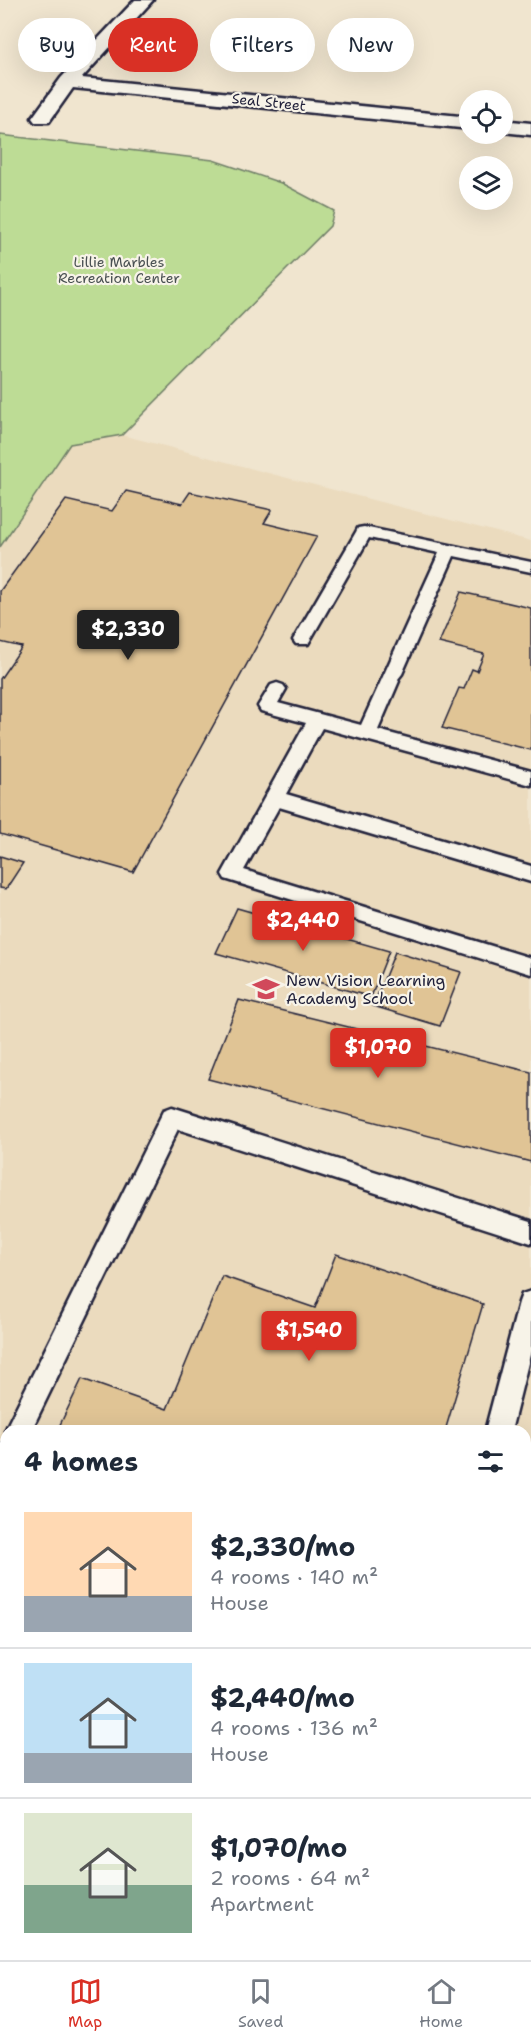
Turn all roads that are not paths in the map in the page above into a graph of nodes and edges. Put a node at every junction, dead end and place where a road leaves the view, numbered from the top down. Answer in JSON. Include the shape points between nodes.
{"nodes":[{"id":1,"x":144,"y":0,"type":"edge"},
{"id":2,"x":68,"y":82,"type":"junction"},
{"id":3,"x":42,"y":118,"type":"dead end"},
{"id":4,"x":459,"y":122,"type":"edge"},
{"id":5,"x":513,"y":127,"type":"edge"},
{"id":6,"x":531,"y":129,"type":"edge"},
{"id":7,"x":449,"y":550,"type":"junction"},
{"id":8,"x":531,"y":567,"type":"edge"},
{"id":9,"x":302,"y":640,"type":"dead end"},
{"id":10,"x":277,"y":689,"type":"dead end"},
{"id":11,"x":318,"y":719,"type":"junction"},
{"id":12,"x":367,"y":733,"type":"junction"},
{"id":13,"x":531,"y":778,"type":"edge"},
{"id":14,"x":274,"y":798,"type":"junction"},
{"id":15,"x":531,"y":874,"type":"edge"},
{"id":16,"x":531,"y":966,"type":"edge"},
{"id":17,"x":531,"y":1232,"type":"edge"},
{"id":18,"x":531,"y":1302,"type":"edge"},
{"id":19,"x":21,"y":1425,"type":"edge"},
{"id":20,"x":500,"y":1425,"type":"edge"}],
"edges":[{"from":1,"to":2,"type":"street"},
{"from":2,"to":3,"type":"street"},
{"from":2,"to":4,"type":"street","name":"Seal Street"},
{"from":5,"to":6,"type":"street"},
{"from":7,"to":8,"type":"lane"},
{"from":7,"to":9,"type":"lane","via":[[364,532]]},
{"from":7,"to":12,"type":"lane"},
{"from":10,"to":11,"type":"lane","via":[[267,706]]},
{"from":11,"to":12,"type":"lane"},
{"from":11,"to":14,"type":"lane"},
{"from":12,"to":13,"type":"lane"},
{"from":14,"to":15,"type":"lane"},
{"from":14,"to":16,"type":"lane","via":[[232,874]]},
{"from":17,"to":19,"type":"lane","via":[[172,1117]]},
{"from":18,"to":20,"type":"lane"}]}
